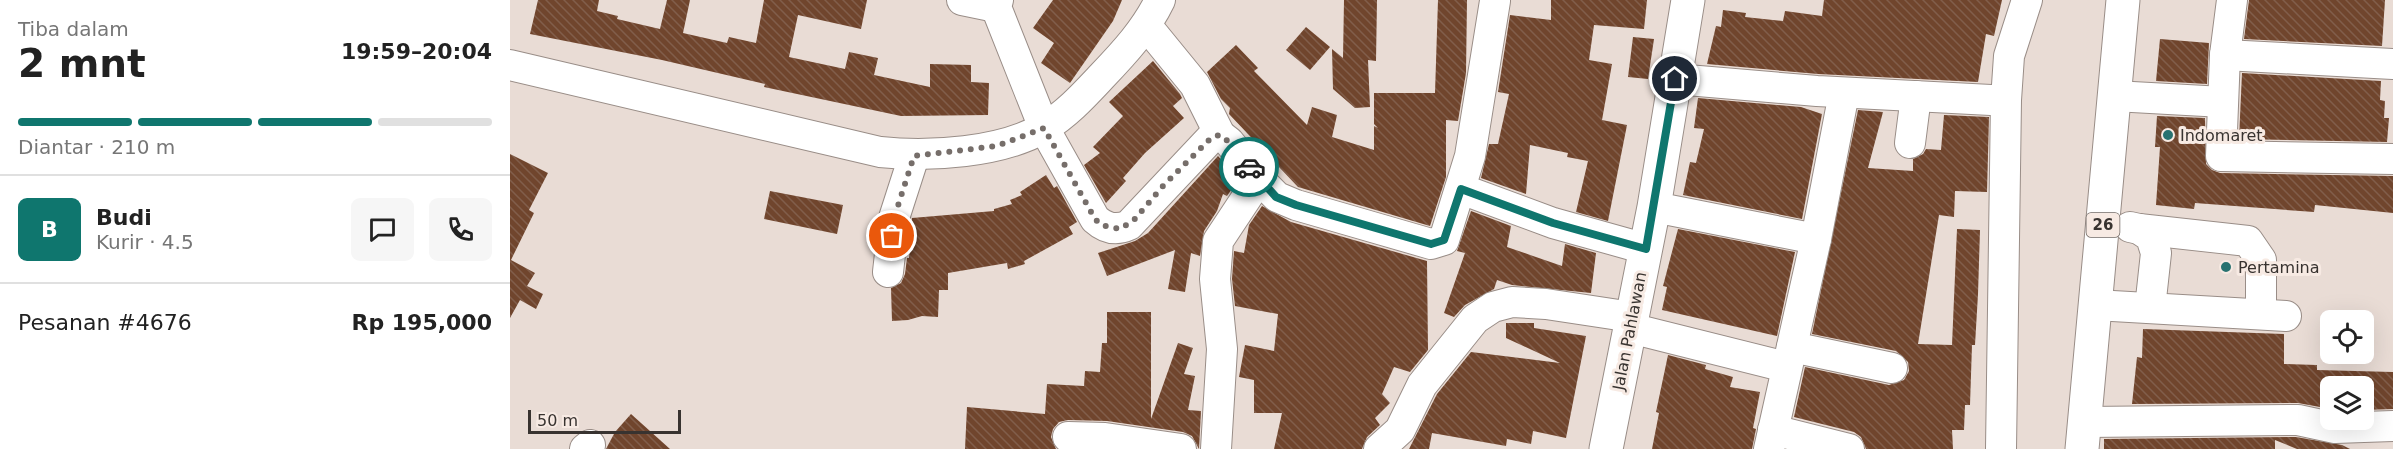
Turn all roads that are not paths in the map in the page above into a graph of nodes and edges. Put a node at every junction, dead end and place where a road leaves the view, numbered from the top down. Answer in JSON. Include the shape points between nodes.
{"nodes":[{"id":1,"x":962,"y":0,"type":"edge"},
{"id":2,"x":1688,"y":0,"type":"edge"},
{"id":3,"x":2027,"y":0,"type":"edge"},
{"id":4,"x":2123,"y":0,"type":"edge"},
{"id":5,"x":2232,"y":0,"type":"edge"},
{"id":6,"x":1495,"y":1,"type":"edge"},
{"id":7,"x":997,"y":4,"type":"edge"},
{"id":8,"x":1153,"y":13,"type":"edge"},
{"id":9,"x":2225,"y":55,"type":"junction"},
{"id":10,"x":2393,"y":64,"type":"edge"},
{"id":11,"x":510,"y":65,"type":"edge"},
{"id":12,"x":1675,"y":79,"type":"junction"},
{"id":13,"x":1844,"y":93,"type":"junction"},
{"id":14,"x":1916,"y":96,"type":"junction"},
{"id":15,"x":2115,"y":96,"type":"junction"},
{"id":16,"x":1991,"y":100,"type":"dead end"},
{"id":17,"x":2223,"y":102,"type":"junction"},
{"id":18,"x":1044,"y":128,"type":"junction"},
{"id":19,"x":1220,"y":135,"type":"junction"},
{"id":20,"x":1910,"y":143,"type":"dead end"},
{"id":21,"x":2392,"y":155,"type":"edge"},
{"id":22,"x":914,"y":156,"type":"junction"},
{"id":23,"x":1259,"y":179,"type":"junction"},
{"id":24,"x":1461,"y":189,"type":"junction"},
{"id":25,"x":1654,"y":207,"type":"junction"},
{"id":26,"x":2103,"y":221,"type":"junction"},
{"id":27,"x":2139,"y":229,"type":"junction"},
{"id":28,"x":1816,"y":239,"type":"junction"},
{"id":29,"x":1646,"y":249,"type":"junction"},
{"id":30,"x":888,"y":272,"type":"dead end"},
{"id":31,"x":2096,"y":305,"type":"junction"},
{"id":32,"x":2150,"y":308,"type":"junction"},
{"id":33,"x":1631,"y":322,"type":"junction"},
{"id":34,"x":1789,"y":357,"type":"junction"},
{"id":35,"x":1892,"y":368,"type":"dead end"},
{"id":36,"x":2393,"y":426,"type":"edge"},
{"id":37,"x":2084,"y":435,"type":"edge"},
{"id":38,"x":1068,"y":437,"type":"dead end"},
{"id":39,"x":2331,"y":439,"type":"edge"},
{"id":40,"x":1771,"y":440,"type":"edge"},
{"id":41,"x":1181,"y":449,"type":"edge"},
{"id":42,"x":1216,"y":449,"type":"edge"},
{"id":43,"x":1379,"y":449,"type":"edge"},
{"id":44,"x":1606,"y":449,"type":"edge"},
{"id":45,"x":1849,"y":449,"type":"edge"},
{"id":46,"x":2001,"y":449,"type":"edge"}],
"edges":[{"from":1,"to":7,"type":"street"},
{"from":2,"to":12,"type":"main road","name":"Jalan Pahlawan"},
{"from":3,"to":46,"type":"street","via":[[2009,56],[2006,100]]},
{"from":4,"to":15,"type":"main road","number":"26"},
{"from":5,"to":9,"type":"street"},
{"from":6,"to":24,"type":"street"},
{"from":7,"to":18,"type":"street"},
{"from":8,"to":18,"type":"street","via":[[1131,46],[1075,104]]},
{"from":8,"to":19,"type":"street"},
{"from":9,"to":10,"type":"street"},
{"from":9,"to":17,"type":"street"},
{"from":11,"to":22,"type":"street","via":[[880,152]]},
{"from":12,"to":13,"type":"street"},
{"from":12,"to":25,"type":"main road","name":"Jalan Pahlawan"},
{"from":13,"to":14,"type":"street"},
{"from":13,"to":28,"type":"street"},
{"from":14,"to":16,"type":"street"},
{"from":14,"to":20,"type":"street"},
{"from":15,"to":17,"type":"street"},
{"from":15,"to":26,"type":"main road","number":"26"},
{"from":17,"to":21,"type":"street","via":[[2221,156]]},
{"from":18,"to":19,"type":"street","via":[[1095,219],[1101,225],[1120,229],[1134,220],[1212,137]]},
{"from":18,"to":22,"type":"street","via":[[997,146]]},
{"from":19,"to":23,"type":"street"},
{"from":22,"to":30,"type":"street","via":[[894,218]]},
{"from":23,"to":24,"type":"street","via":[[1276,197],[1296,205],[1431,244],[1444,240]]},
{"from":23,"to":42,"type":"street","via":[[1218,241],[1215,279],[1222,349]]},
{"from":24,"to":29,"type":"street","via":[[1553,223]]},
{"from":25,"to":28,"type":"street"},
{"from":25,"to":29,"type":"main road","name":"Jalan Pahlawan"},
{"from":26,"to":27,"type":"street"},
{"from":26,"to":31,"type":"main road","number":"26"},
{"from":27,"to":32,"type":"street","via":[[2151,237],[2156,253]]},
{"from":27,"to":32,"type":"street","via":[[2248,241],[2261,260],[2274,315]]},
{"from":28,"to":34,"type":"street"},
{"from":29,"to":33,"type":"main road","name":"Jalan Pahlawan"},
{"from":31,"to":32,"type":"street"},
{"from":31,"to":37,"type":"main road","number":"26"},
{"from":33,"to":34,"type":"street"},
{"from":33,"to":43,"type":"street","via":[[1546,304],[1512,302],[1492,307],[1475,319],[1422,384],[1400,430]]},
{"from":33,"to":44,"type":"main road","name":"Jalan Pahlawan"},
{"from":34,"to":35,"type":"street"},
{"from":34,"to":40,"type":"street"},
{"from":36,"to":39,"type":"street"},
{"from":37,"to":39,"type":"street","via":[[2298,420]]},
{"from":38,"to":41,"type":"street"},
{"from":40,"to":45,"type":"street"}]}
